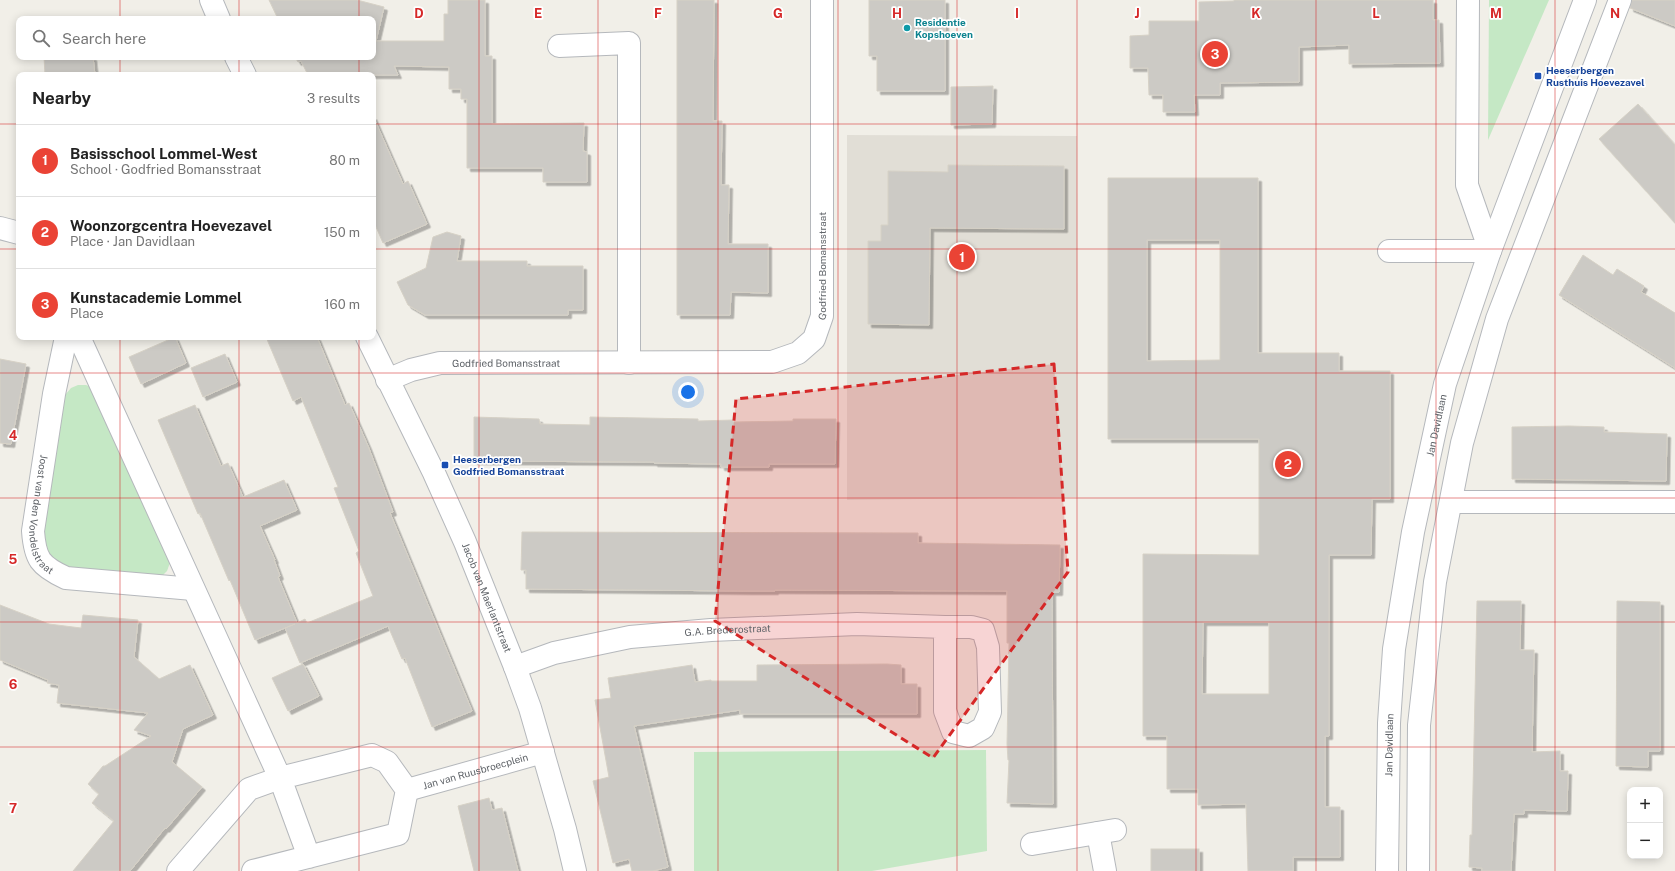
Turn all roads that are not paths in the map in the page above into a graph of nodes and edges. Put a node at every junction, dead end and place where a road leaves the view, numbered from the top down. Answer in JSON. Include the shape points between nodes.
{"nodes":[{"id":1,"x":211,"y":0,"type":"edge"},
{"id":2,"x":822,"y":0,"type":"edge"},
{"id":3,"x":1468,"y":0,"type":"edge"},
{"id":4,"x":1585,"y":0,"type":"edge"},
{"id":5,"x":1620,"y":0,"type":"edge"},
{"id":6,"x":218,"y":16,"type":"edge"},
{"id":7,"x":559,"y":46,"type":"dead end"},
{"id":8,"x":238,"y":60,"type":"edge"},
{"id":9,"x":244,"y":72,"type":"edge"},
{"id":10,"x":1514,"y":188,"type":"junction"},
{"id":11,"x":1542,"y":200,"type":"junction"},
{"id":12,"x":0,"y":228,"type":"edge"},
{"id":13,"x":16,"y":232,"type":"edge"},
{"id":14,"x":1389,"y":251,"type":"dead end"},
{"id":15,"x":1490,"y":251,"type":"junction"},
{"id":16,"x":65,"y":340,"type":"edge"},
{"id":17,"x":80,"y":340,"type":"edge"},
{"id":18,"x":368,"y":340,"type":"edge"},
{"id":19,"x":629,"y":363,"type":"junction"},
{"id":20,"x":387,"y":380,"type":"junction"},
{"id":21,"x":1451,"y":502,"type":"junction"},
{"id":22,"x":1675,"y":502,"type":"edge"},
{"id":23,"x":193,"y":589,"type":"junction"},
{"id":24,"x":945,"y":627,"type":"junction"},
{"id":25,"x":515,"y":667,"type":"junction"},
{"id":26,"x":1389,"y":723,"type":"junction"},
{"id":27,"x":1419,"y":725,"type":"junction"},
{"id":28,"x":543,"y":752,"type":"junction"},
{"id":29,"x":280,"y":778,"type":"junction"},
{"id":30,"x":407,"y":790,"type":"junction"},
{"id":31,"x":1032,"y":844,"type":"dead end"},
{"id":32,"x":310,"y":857,"type":"junction"},
{"id":33,"x":178,"y":871,"type":"edge"},
{"id":34,"x":253,"y":871,"type":"edge"},
{"id":35,"x":575,"y":871,"type":"edge"},
{"id":36,"x":1105,"y":871,"type":"edge"},
{"id":37,"x":1387,"y":871,"type":"edge"},
{"id":38,"x":1418,"y":871,"type":"edge"}],
"edges":[{"from":1,"to":6,"type":"street"},
{"from":2,"to":19,"type":"street","name":"Godfried Bomansstraat","via":[[822,316],[814,339],[798,353],[772,362]]},
{"from":3,"to":15,"type":"street","via":[[1467,185]]},
{"from":4,"to":10,"type":"street","name":"Jan Davidlaan"},
{"from":5,"to":11,"type":"street"},
{"from":7,"to":19,"type":"street","via":[[629,43]]},
{"from":8,"to":9,"type":"street"},
{"from":10,"to":11,"type":"street"},
{"from":10,"to":15,"type":"street","name":"Jan Davidlaan"},
{"from":11,"to":21,"type":"street","via":[[1497,319],[1462,443]]},
{"from":12,"to":13,"type":"street"},
{"from":14,"to":15,"type":"street"},
{"from":15,"to":26,"type":"street","name":"Jan Davidlaan","via":[[1445,384],[1413,532],[1394,649]]},
{"from":16,"to":23,"type":"street","name":"Joost van den Vondelstraat","via":[[54,394],[33,531],[34,547],[40,560],[49,570],[66,578]]},
{"from":17,"to":23,"type":"street"},
{"from":18,"to":20,"type":"street","name":"Jacob van Maerlantstraat"},
{"from":19,"to":20,"type":"street","name":"Godfried Bomansstraat","via":[[440,363],[411,370]]},
{"from":20,"to":25,"type":"street","name":"Jacob van Maerlantstraat","via":[[434,473]]},
{"from":21,"to":22,"type":"street"},
{"from":21,"to":27,"type":"street","via":[[1435,582]]},
{"from":23,"to":29,"type":"street"},
{"from":24,"to":24,"type":"street","name":"G.A. Brederostraat","via":[[945,710],[953,732],[969,736],[983,728],[990,712],[988,647],[983,630],[971,627]]},
{"from":24,"to":25,"type":"street","name":"G.A. Brederostraat","via":[[857,624],[711,630],[630,637],[554,653]]},
{"from":25,"to":28,"type":"street","name":"Jacob van Maerlantstraat"},
{"from":26,"to":27,"type":"street"},
{"from":26,"to":37,"type":"street","name":"Jan Davidlaan"},
{"from":27,"to":38,"type":"street"},
{"from":28,"to":30,"type":"street","name":"Jan van Ruusbroecplein"},
{"from":28,"to":35,"type":"street","name":"Jacob van Maerlantstraat"},
{"from":29,"to":30,"type":"street","via":[[372,755],[387,762]]},
{"from":29,"to":32,"type":"street"},
{"from":29,"to":33,"type":"street","via":[[249,789]]},
{"from":30,"to":32,"type":"street","via":[[398,834]]},
{"from":31,"to":36,"type":"street","via":[[1107,832]]},
{"from":32,"to":34,"type":"street"}]}
